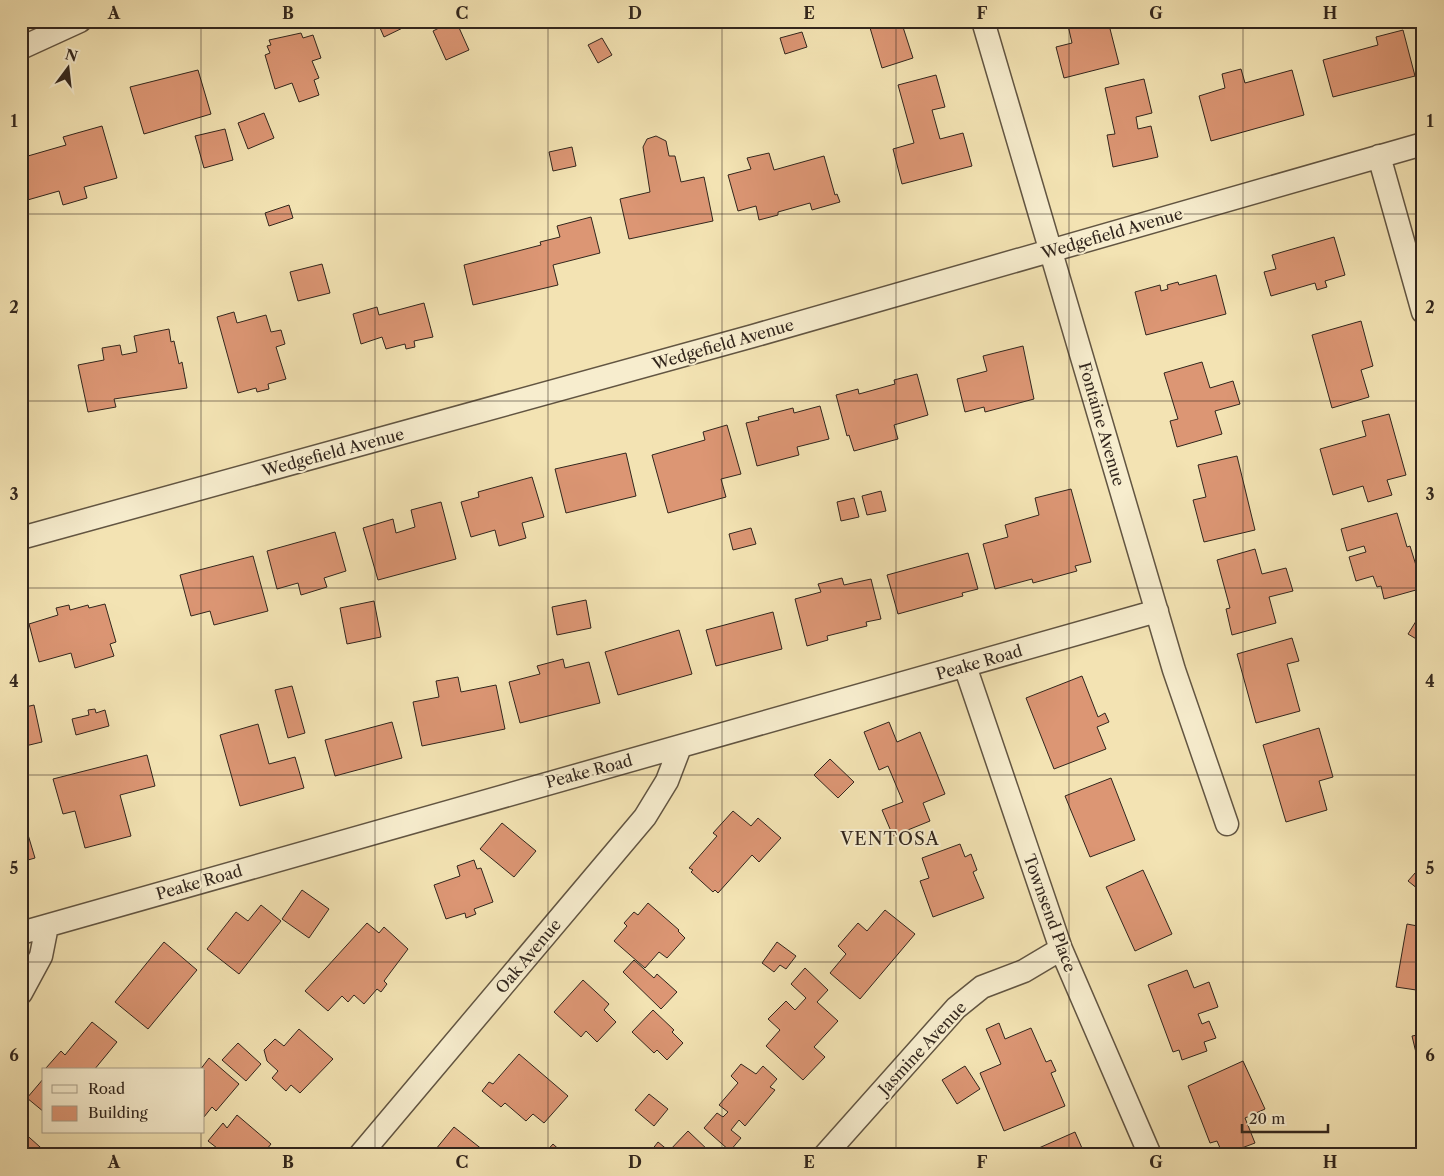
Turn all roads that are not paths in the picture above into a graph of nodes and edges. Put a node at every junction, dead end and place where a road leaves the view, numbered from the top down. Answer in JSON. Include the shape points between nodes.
{"nodes":[{"id":1,"x":80,"y":21,"type":"edge"},
{"id":2,"x":983,"y":21,"type":"edge"},
{"id":3,"x":21,"y":48,"type":"edge"},
{"id":4,"x":1423,"y":144,"type":"edge"},
{"id":5,"x":1379,"y":156,"type":"junction"},
{"id":6,"x":1050,"y":250,"type":"junction"},
{"id":7,"x":1423,"y":312,"type":"edge"},
{"id":8,"x":21,"y":538,"type":"edge"},
{"id":9,"x":1157,"y":611,"type":"junction"},
{"id":10,"x":965,"y":666,"type":"junction"},
{"id":11,"x":680,"y":747,"type":"junction"},
{"id":12,"x":1227,"y":824,"type":"dead end"},
{"id":13,"x":47,"y":926,"type":"junction"},
{"id":14,"x":21,"y":933,"type":"edge"},
{"id":15,"x":1061,"y":949,"type":"junction"},
{"id":16,"x":21,"y":993,"type":"edge"},
{"id":17,"x":360,"y":1155,"type":"edge"},
{"id":18,"x":826,"y":1155,"type":"edge"},
{"id":19,"x":1150,"y":1155,"type":"edge"}],
"edges":[{"from":1,"to":3,"type":"street"},
{"from":2,"to":6,"type":"street","name":"Fontaine Avenue"},
{"from":4,"to":5,"type":"street","name":"Wedgefield Avenue"},
{"from":5,"to":6,"type":"street","name":"Wedgefield Avenue"},
{"from":5,"to":7,"type":"street"},
{"from":6,"to":8,"type":"street","name":"Wedgefield Avenue","via":[[753,336]]},
{"from":6,"to":9,"type":"street","name":"Fontaine Avenue"},
{"from":9,"to":10,"type":"street","name":"Peake Road"},
{"from":9,"to":12,"type":"street","name":"Fontaine Avenue"},
{"from":10,"to":11,"type":"street","name":"Peake Road"},
{"from":10,"to":15,"type":"street","name":"Townsend Place"},
{"from":11,"to":13,"type":"street","name":"Peake Road","via":[[543,783]]},
{"from":11,"to":17,"type":"street","name":"Oak Avenue","via":[[667,781],[645,817]]},
{"from":13,"to":14,"type":"street","name":"Peake Road"},
{"from":13,"to":16,"type":"street","via":[[41,956]]},
{"from":15,"to":18,"type":"street","name":"Jasmine Avenue","via":[[1024,972],[982,987],[956,1008]]},
{"from":15,"to":19,"type":"street","name":"Townsend Place"}]}
